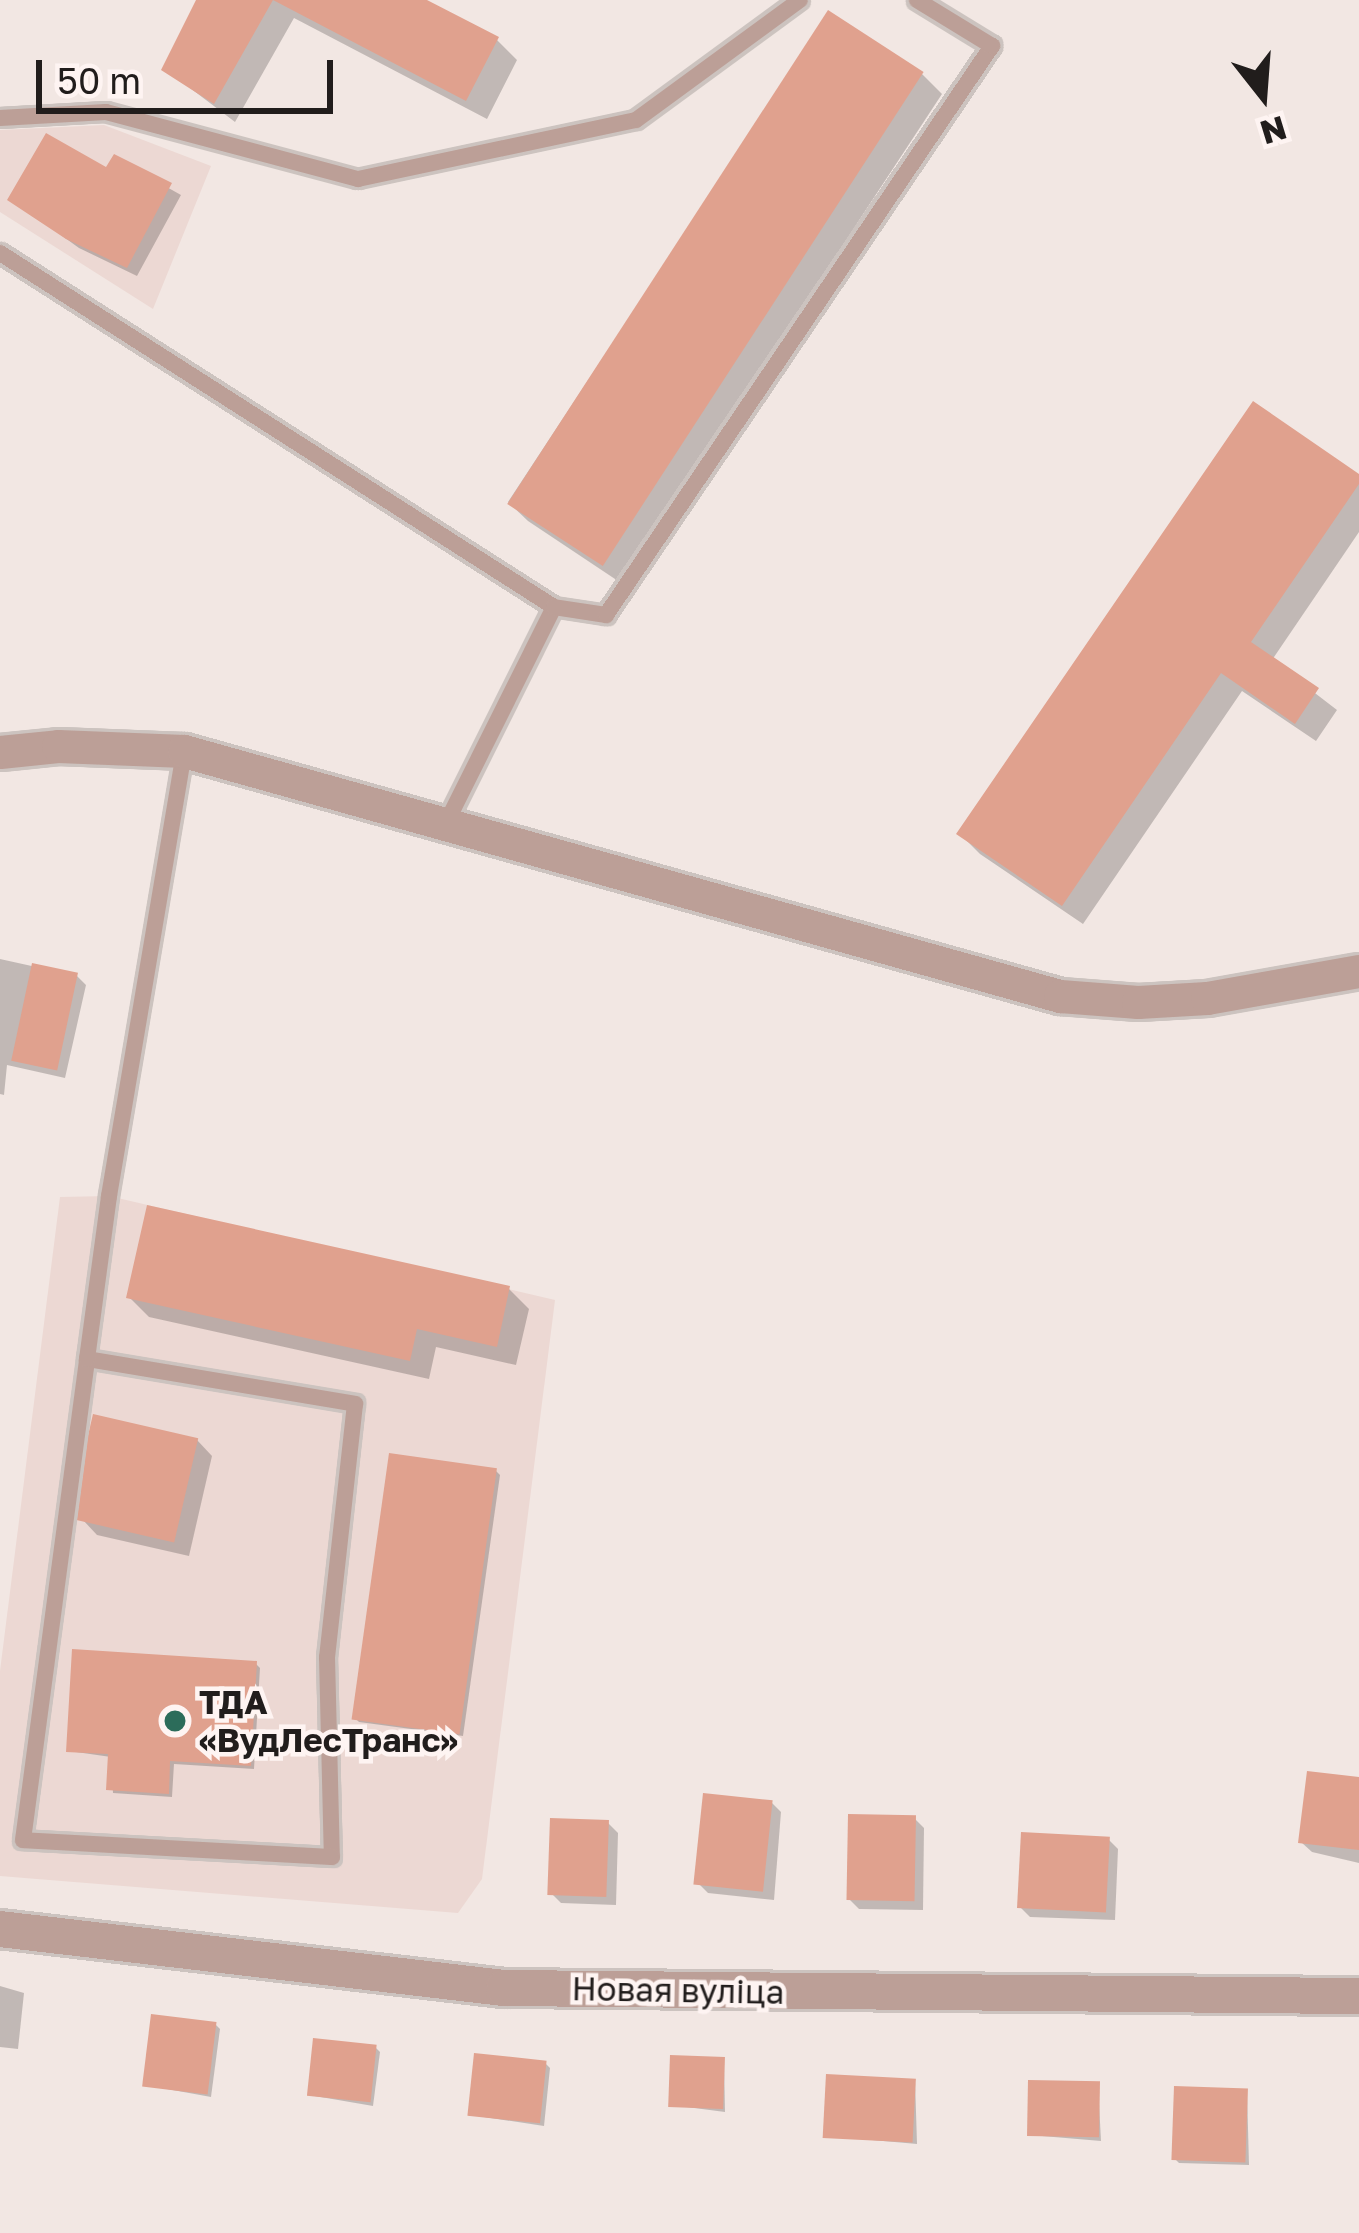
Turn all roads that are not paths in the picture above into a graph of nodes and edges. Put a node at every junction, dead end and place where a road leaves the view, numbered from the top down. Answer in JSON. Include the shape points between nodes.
{"nodes":[{"id":1,"x":800,"y":0,"type":"edge"},
{"id":2,"x":917,"y":0,"type":"edge"},
{"id":3,"x":0,"y":118,"type":"edge"},
{"id":4,"x":0,"y":253,"type":"edge"},
{"id":5,"x":554,"y":607,"type":"junction"},
{"id":6,"x":0,"y":752,"type":"edge"},
{"id":7,"x":184,"y":752,"type":"junction"},
{"id":8,"x":447,"y":822,"type":"junction"},
{"id":9,"x":1359,"y":971,"type":"edge"},
{"id":10,"x":87,"y":1359,"type":"junction"},
{"id":11,"x":0,"y":1929,"type":"edge"},
{"id":12,"x":1359,"y":1996,"type":"edge"}],
"edges":[{"from":1,"to":3,"type":"lane","via":[[636,120],[358,178],[106,112]]},
{"from":2,"to":5,"type":"lane","via":[[992,46],[606,615]]},
{"from":4,"to":5,"type":"lane"},
{"from":5,"to":8,"type":"lane"},
{"from":6,"to":7,"type":"street"},
{"from":7,"to":8,"type":"street"},
{"from":7,"to":10,"type":"lane"},
{"from":8,"to":9,"type":"street","via":[[1060,996],[1207,998]]},
{"from":10,"to":10,"type":"lane","via":[[355,1404],[327,1658],[332,1857],[23,1840]]},
{"from":11,"to":12,"type":"street","name":"Новая вуліца","via":[[504,1988]]}]}
